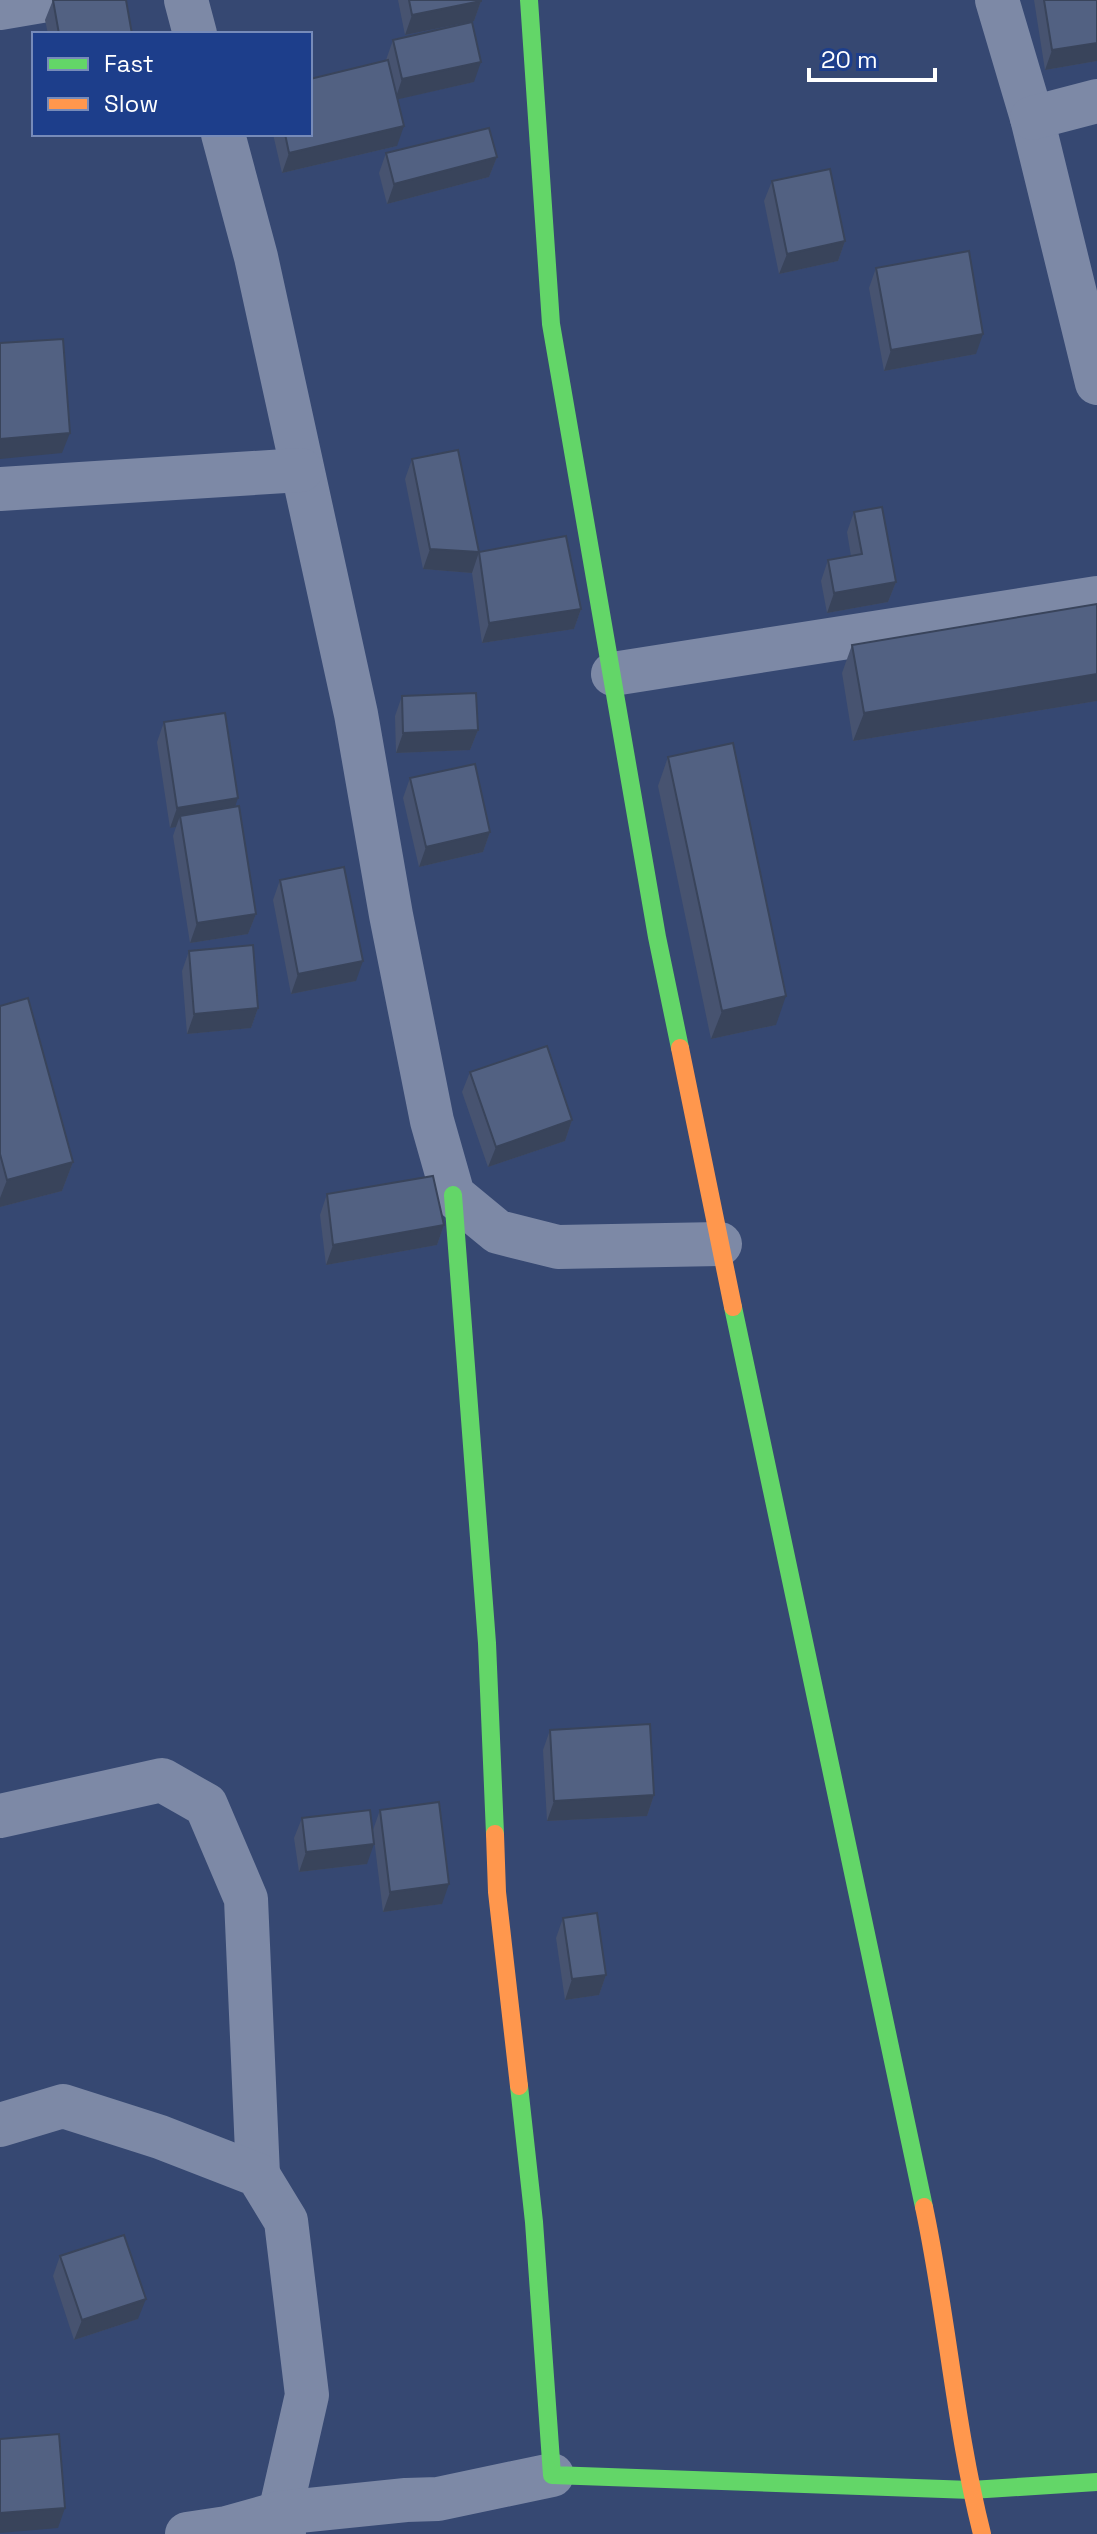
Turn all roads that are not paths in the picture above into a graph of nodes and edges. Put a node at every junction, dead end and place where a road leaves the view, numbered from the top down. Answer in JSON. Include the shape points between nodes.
{"nodes":[{"id":1,"x":47,"y":0,"type":"edge"},
{"id":2,"x":186,"y":0,"type":"edge"},
{"id":3,"x":529,"y":0,"type":"edge"},
{"id":4,"x":997,"y":0,"type":"edge"},
{"id":5,"x":0,"y":8,"type":"edge"},
{"id":6,"x":194,"y":32,"type":"edge"},
{"id":7,"x":1097,"y":101,"type":"edge"},
{"id":8,"x":1032,"y":118,"type":"junction"},
{"id":9,"x":224,"y":136,"type":"edge"},
{"id":10,"x":1097,"y":383,"type":"edge"},
{"id":11,"x":301,"y":470,"type":"junction"},
{"id":12,"x":0,"y":489,"type":"edge"},
{"id":13,"x":1097,"y":598,"type":"edge"},
{"id":14,"x":613,"y":674,"type":"junction"},
{"id":15,"x":453,"y":1195,"type":"junction"},
{"id":16,"x":720,"y":1244,"type":"junction"},
{"id":17,"x":0,"y":1816,"type":"edge"},
{"id":18,"x":0,"y":2125,"type":"edge"},
{"id":19,"x":258,"y":2175,"type":"junction"},
{"id":20,"x":552,"y":2475,"type":"junction"},
{"id":21,"x":1097,"y":2482,"type":"edge"},
{"id":22,"x":971,"y":2490,"type":"junction"},
{"id":23,"x":282,"y":2524,"type":"edge"},
{"id":24,"x":187,"y":2534,"type":"edge"},
{"id":25,"x":982,"y":2534,"type":"edge"}],
"edges":[{"from":1,"to":5,"type":"street"},
{"from":2,"to":6,"type":"street"},
{"from":3,"to":14,"type":"street","via":[[551,324]]},
{"from":4,"to":8,"type":"street"},
{"from":7,"to":8,"type":"street"},
{"from":8,"to":10,"type":"street"},
{"from":9,"to":11,"type":"street","via":[[256,257]]},
{"from":11,"to":12,"type":"street"},
{"from":11,"to":15,"type":"street","via":[[356,714],[432,1121]]},
{"from":13,"to":14,"type":"street"},
{"from":14,"to":16,"type":"street","via":[[657,937]]},
{"from":15,"to":16,"type":"street","via":[[498,1232],[558,1247]]},
{"from":15,"to":20,"type":"street","via":[[487,1643],[497,1892],[534,2222]]},
{"from":16,"to":22,"type":"street","via":[[939,2276]]},
{"from":17,"to":19,"type":"street","via":[[162,1780],[206,1805],[246,1899]]},
{"from":18,"to":19,"type":"street","via":[[63,2106]]},
{"from":19,"to":23,"type":"street","via":[[286,2221],[307,2395]]},
{"from":20,"to":22,"type":"street"},
{"from":20,"to":23,"type":"street"},
{"from":21,"to":22,"type":"street"},
{"from":22,"to":25,"type":"street"},
{"from":23,"to":24,"type":"street"}]}
